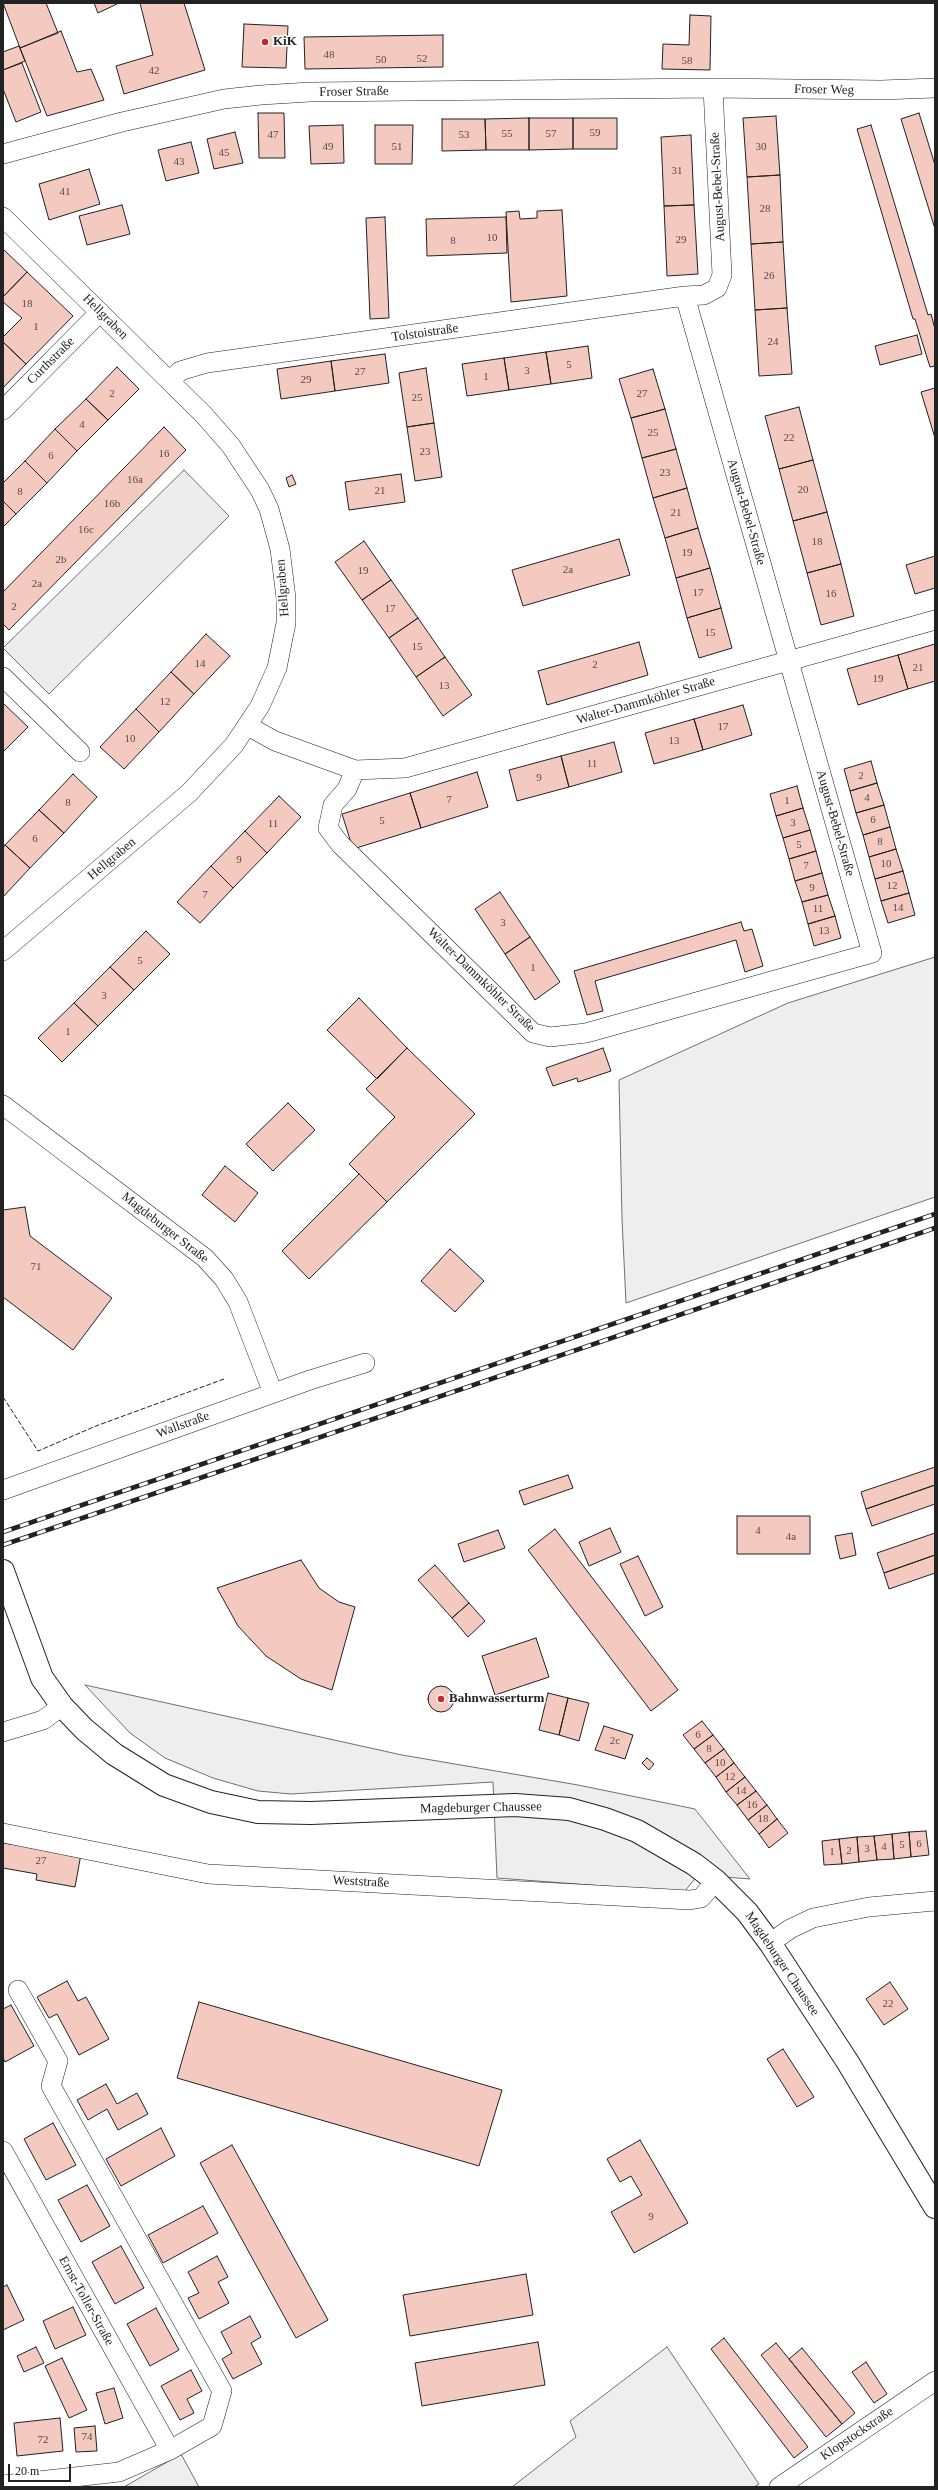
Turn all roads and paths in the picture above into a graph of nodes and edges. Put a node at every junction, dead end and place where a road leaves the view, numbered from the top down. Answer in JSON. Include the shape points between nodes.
{"nodes":[{"id":1,"x":713,"y":88,"type":"junction"},
{"id":2,"x":935,"y":88,"type":"edge"},
{"id":3,"x":3,"y":154,"type":"edge"},
{"id":4,"x":3,"y":216,"type":"edge"},
{"id":5,"x":685,"y":296,"type":"junction"},
{"id":6,"x":100,"y":312,"type":"junction"},
{"id":7,"x":170,"y":381,"type":"junction"},
{"id":8,"x":3,"y":410,"type":"edge"},
{"id":9,"x":935,"y":620,"type":"edge"},
{"id":10,"x":789,"y":661,"type":"junction"},
{"id":11,"x":3,"y":676,"type":"edge"},
{"id":12,"x":248,"y":726,"type":"junction"},
{"id":13,"x":80,"y":752,"type":"dead end"},
{"id":14,"x":355,"y":770,"type":"junction"},
{"id":15,"x":3,"y":951,"type":"edge"},
{"id":16,"x":872,"y":953,"type":"joint"},
{"id":17,"x":3,"y":1105,"type":"edge"},
{"id":18,"x":364,"y":1362,"type":"dead end"},
{"id":19,"x":273,"y":1393,"type":"junction"},
{"id":20,"x":3,"y":1490,"type":"edge"},
{"id":21,"x":3,"y":1572,"type":"edge"},
{"id":22,"x":62,"y":1706,"type":"junction"},
{"id":23,"x":3,"y":1732,"type":"edge"},
{"id":24,"x":3,"y":1833,"type":"edge"},
{"id":25,"x":716,"y":1881,"type":"junction"},
{"id":26,"x":935,"y":1901,"type":"edge"},
{"id":27,"x":770,"y":1943,"type":"junction"},
{"id":28,"x":18,"y":1990,"type":"dead end"},
{"id":29,"x":3,"y":2151,"type":"edge"},
{"id":30,"x":935,"y":2207,"type":"edge"},
{"id":31,"x":935,"y":2381,"type":"edge"},
{"id":32,"x":170,"y":2450,"type":"junction"},
{"id":33,"x":3,"y":2485,"type":"edge"},
{"id":34,"x":780,"y":2487,"type":"edge"}],
"edges":[{"from":1,"to":2,"type":"street","name":"Froser Weg"},
{"from":1,"to":3,"type":"street","name":"Froser Straße","via":[[310,92],[262,95],[224,99],[122,122]]},
{"from":1,"to":5,"type":"street","name":"August-Bebel-Straße","via":[[722,275],[717,288],[711,292]]},
{"from":4,"to":6,"type":"street","name":"Hellgraben"},
{"from":5,"to":7,"type":"street","name":"Tolstoistraße","via":[[208,363],[180,371]]},
{"from":5,"to":10,"type":"street","name":"August-Bebel-Straße"},
{"from":6,"to":7,"type":"street","name":"Hellgraben"},
{"from":6,"to":8,"type":"street","name":"Curthstraße"},
{"from":7,"to":12,"type":"street","name":"Hellgraben","via":[[216,428],[246,467],[269,509],[280,549],[286,598],[282,649],[270,686]]},
{"from":9,"to":10,"type":"street","name":"Walter-Dammköhler Straße"},
{"from":10,"to":14,"type":"street","name":"Walter-Dammköhler Straße","via":[[405,768]]},
{"from":10,"to":16,"type":"street","name":"August-Bebel-Straße"},
{"from":11,"to":13,"type":"street"},
{"from":12,"to":14,"type":"street","name":"Walter-Dammköhler Straße","via":[[275,741]]},
{"from":12,"to":15,"type":"street","name":"Hellgraben","via":[[214,768],[189,793]]},
{"from":14,"to":16,"type":"street","name":"Walter-Dammköhler Straße","via":[[347,789],[333,805],[328,828],[340,844],[533,1033],[550,1037],[586,1033]]},
{"from":17,"to":19,"type":"street","name":"Magdeburger Straße","via":[[205,1258],[224,1279],[238,1302]]},
{"from":18,"to":19,"type":"street","name":"Wallstraße"},
{"from":19,"to":20,"type":"street","name":"Wallstraße"},
{"from":21,"to":22,"type":"main road","name":"Magdeburger Chaussee","via":[[42,1678]]},
{"from":22,"to":23,"type":"street","via":[[43,1720]]},
{"from":22,"to":25,"type":"main road","name":"Magdeburger Chaussee","via":[[114,1754],[164,1785],[211,1802],[258,1812],[311,1813],[516,1805],[569,1809],[638,1830]]},
{"from":24,"to":25,"type":"street","name":"Weststraße","via":[[208,1874],[690,1900],[701,1898]]},
{"from":25,"to":27,"type":"main road","name":"Magdeburger Chaussee","via":[[747,1912]]},
{"from":26,"to":27,"type":"street","via":[[869,1907],[813,1918],[790,1929]]},
{"from":27,"to":30,"type":"main road","name":"Magdeburger Chaussee","via":[[847,2061]]},
{"from":28,"to":32,"type":"street","via":[[58,2061],[51,2086],[222,2391],[212,2426]]},
{"from":29,"to":32,"type":"street","name":"Ernst-Toller-Straße"},
{"from":31,"to":34,"type":"street","name":"Klopstockstraße"},
{"from":32,"to":33,"type":"street","via":[[119,2472]]}]}
